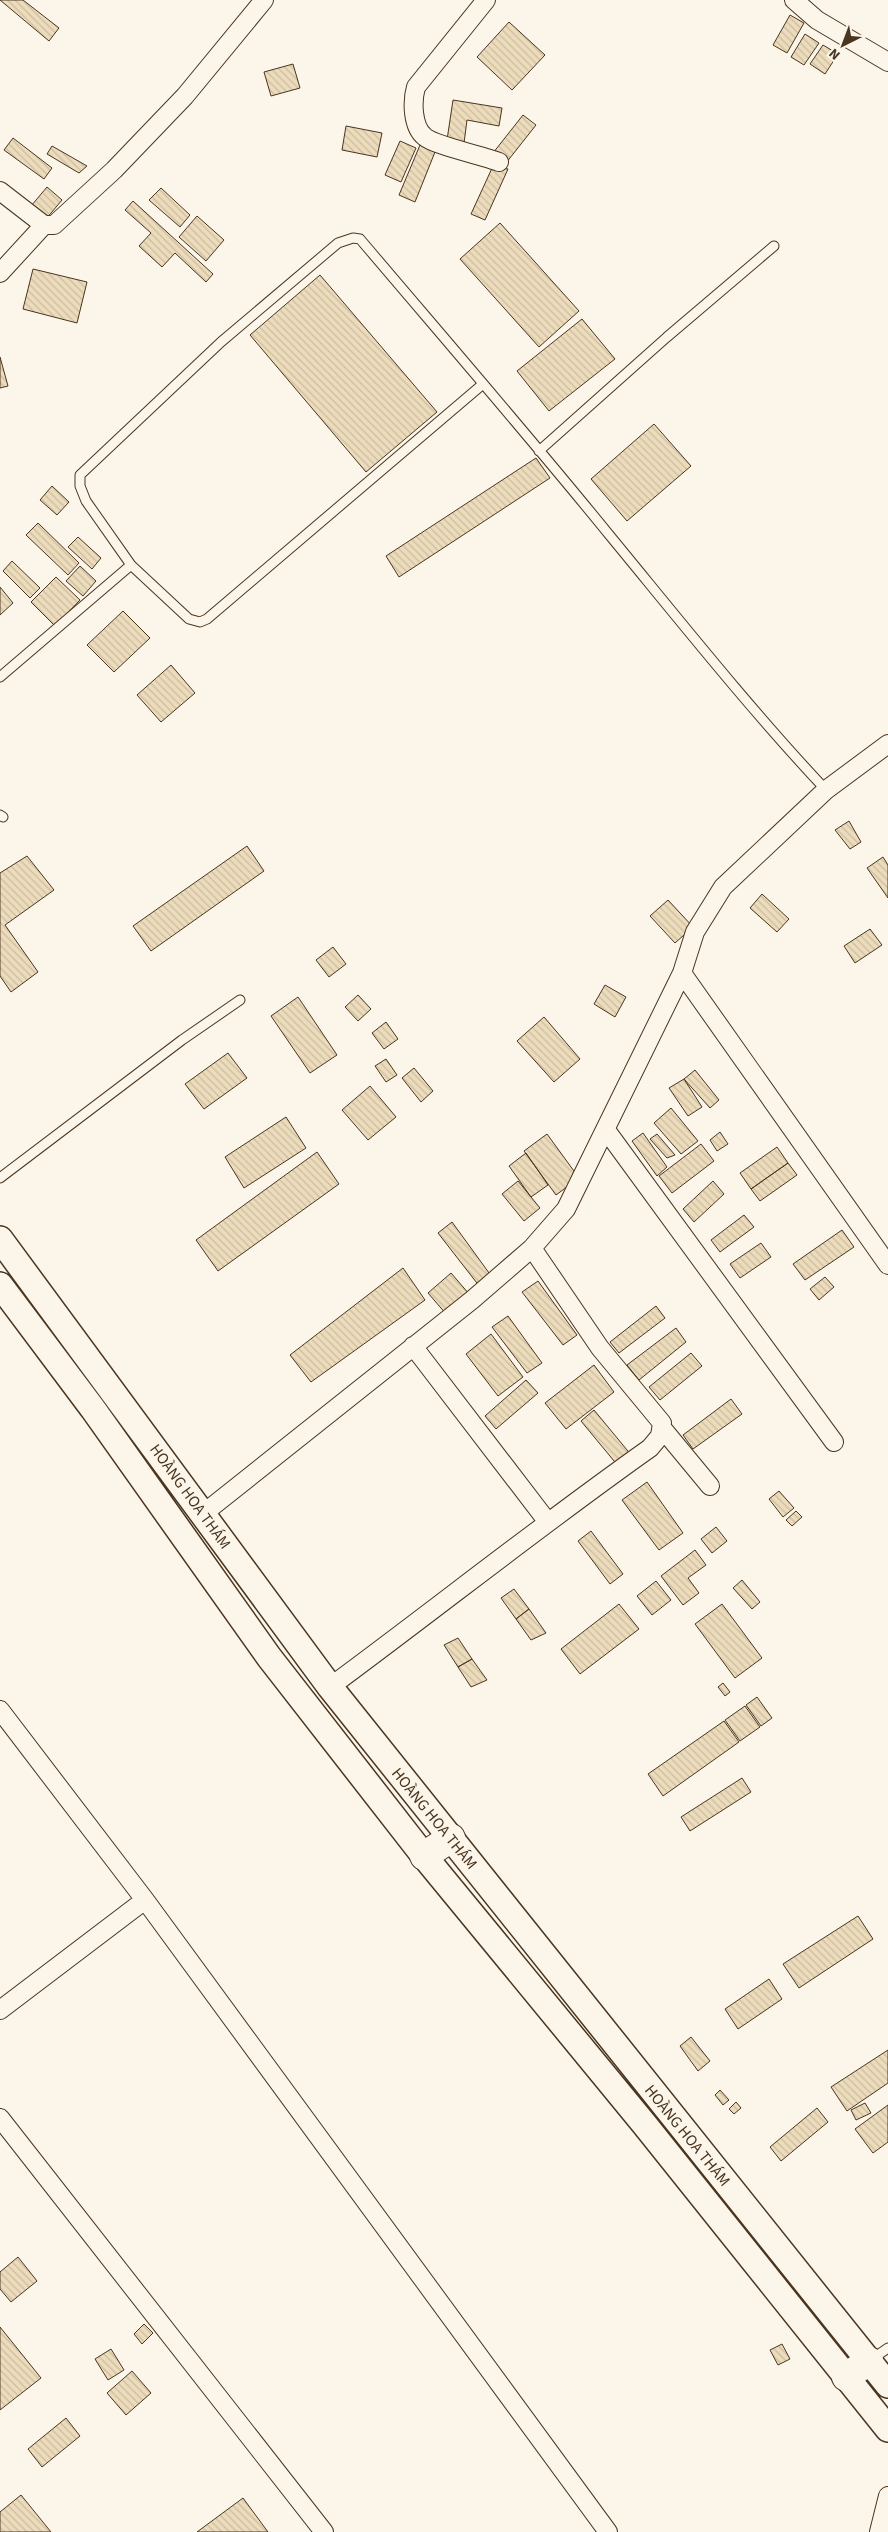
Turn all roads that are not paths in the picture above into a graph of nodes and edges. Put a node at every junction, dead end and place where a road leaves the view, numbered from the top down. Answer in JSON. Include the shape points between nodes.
{"nodes":[{"id":1,"x":264,"y":0,"type":"edge"},
{"id":2,"x":486,"y":0,"type":"edge"},
{"id":3,"x":794,"y":0,"type":"edge"},
{"id":4,"x":888,"y":62,"type":"edge"},
{"id":5,"x":499,"y":162,"type":"dead end"},
{"id":6,"x":0,"y":191,"type":"edge"},
{"id":7,"x":44,"y":225,"type":"junction"},
{"id":8,"x":774,"y":246,"type":"dead end"},
{"id":9,"x":0,"y":273,"type":"edge"},
{"id":10,"x":483,"y":384,"type":"junction"},
{"id":11,"x":540,"y":451,"type":"junction"},
{"id":12,"x":131,"y":565,"type":"junction"},
{"id":13,"x":0,"y":677,"type":"edge"},
{"id":14,"x":888,"y":744,"type":"edge"},
{"id":15,"x":826,"y":790,"type":"junction"},
{"id":16,"x":682,"y":973,"type":"junction"},
{"id":17,"x":240,"y":1000,"type":"dead end"},
{"id":18,"x":606,"y":1130,"type":"junction"},
{"id":19,"x":0,"y":1178,"type":"edge"},
{"id":20,"x":0,"y":1239,"type":"edge"},
{"id":21,"x":532,"y":1248,"type":"junction"},
{"id":22,"x":888,"y":1266,"type":"edge"},
{"id":23,"x":0,"y":1285,"type":"edge"},
{"id":24,"x":413,"y":1346,"type":"junction"},
{"id":25,"x":662,"y":1428,"type":"junction"},
{"id":26,"x":834,"y":1442,"type":"dead end"},
{"id":27,"x":710,"y":1486,"type":"dead end"},
{"id":28,"x":204,"y":1513,"type":"junction"},
{"id":29,"x":547,"y":1521,"type":"junction"},
{"id":30,"x":330,"y":1686,"type":"junction"},
{"id":31,"x":0,"y":1710,"type":"edge"},
{"id":32,"x":451,"y":1838,"type":"junction"},
{"id":33,"x":424,"y":1856,"type":"junction"},
{"id":34,"x":145,"y":1900,"type":"junction"},
{"id":35,"x":0,"y":2010,"type":"edge"},
{"id":36,"x":0,"y":2118,"type":"edge"},
{"id":37,"x":879,"y":2354,"type":"edge"},
{"id":38,"x":846,"y":2377,"type":"junction"},
{"id":39,"x":888,"y":2385,"type":"edge"},
{"id":40,"x":888,"y":2429,"type":"edge"},
{"id":41,"x":888,"y":2496,"type":"edge"},
{"id":42,"x":324,"y":2532,"type":"edge"},
{"id":43,"x":608,"y":2532,"type":"edge"},
{"id":44,"x":878,"y":2532,"type":"edge"}],
"edges":[{"from":1,"to":7,"type":"street","via":[[185,96],[114,170],[54,224]]},
{"from":2,"to":5,"type":"street","via":[[416,86],[416,125],[427,139]]},
{"from":3,"to":4,"type":"street","via":[[817,20]]},
{"from":6,"to":7,"type":"street"},
{"from":7,"to":9,"type":"street"},
{"from":8,"to":11,"type":"lane"},
{"from":10,"to":11,"type":"lane"},
{"from":10,"to":12,"type":"lane","via":[[207,619],[200,622],[189,619]]},
{"from":10,"to":12,"type":"lane","via":[[360,239],[338,243],[221,342],[80,475],[86,501]]},
{"from":11,"to":15,"type":"lane","via":[[724,675]]},
{"from":12,"to":13,"type":"lane"},
{"from":14,"to":15,"type":"street"},
{"from":15,"to":16,"type":"street","via":[[723,887],[695,932]]},
{"from":16,"to":18,"type":"street"},
{"from":16,"to":22,"type":"street"},
{"from":17,"to":19,"type":"lane"},
{"from":18,"to":21,"type":"street","via":[[566,1209]]},
{"from":18,"to":26,"type":"street"},
{"from":20,"to":28,"type":"main road","name":"HOÀNG HOA THÁM"},
{"from":21,"to":24,"type":"street"},
{"from":21,"to":25,"type":"street","via":[[600,1348],[662,1423]]},
{"from":23,"to":33,"type":"main road","name":"HOÀNG HOA THÁM","via":[[94,1409],[269,1657]]},
{"from":24,"to":28,"type":"street"},
{"from":24,"to":29,"type":"street"},
{"from":25,"to":27,"type":"street"},
{"from":25,"to":29,"type":"street","via":[[650,1448]]},
{"from":28,"to":30,"type":"main road","name":"HOÀNG HOA THÁM"},
{"from":29,"to":30,"type":"street","via":[[442,1604]]},
{"from":30,"to":32,"type":"main road","name":"HOÀNG HOA THÁM"},
{"from":31,"to":34,"type":"street"},
{"from":32,"to":33,"type":"main road"},
{"from":32,"to":37,"type":"main road","name":"HOÀNG HOA THÁM"},
{"from":33,"to":38,"type":"main road","name":"HOÀNG HOA THÁM"},
{"from":34,"to":35,"type":"street"},
{"from":34,"to":43,"type":"street"},
{"from":36,"to":42,"type":"street"},
{"from":37,"to":38,"type":"main road"},
{"from":37,"to":39,"type":"main road","name":"HOÀNG HOA THÁM"},
{"from":38,"to":40,"type":"main road","name":"HOÀNG HOA THÁM"},
{"from":41,"to":44,"type":"street"}]}
